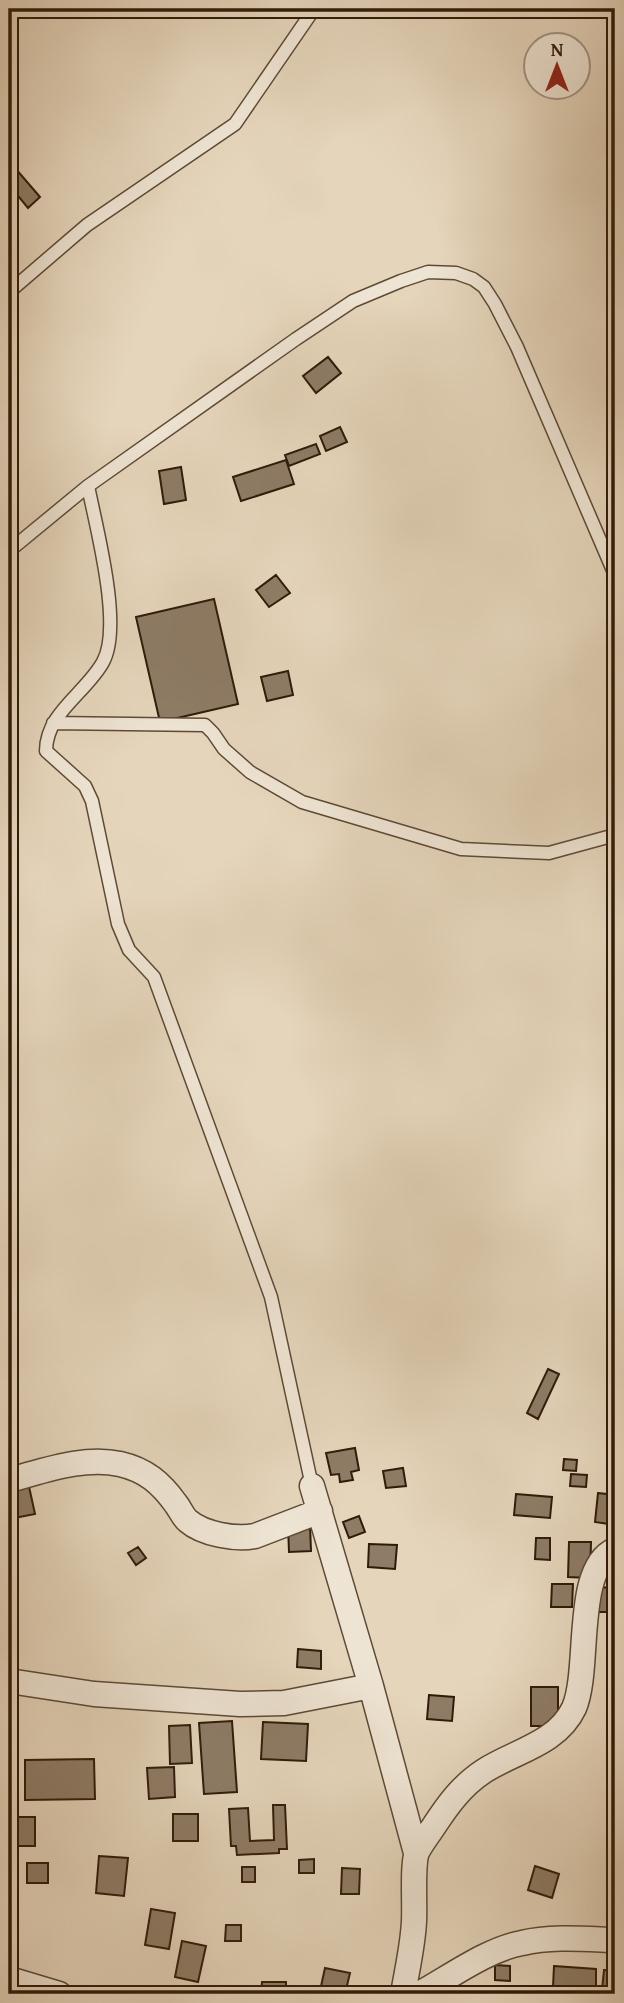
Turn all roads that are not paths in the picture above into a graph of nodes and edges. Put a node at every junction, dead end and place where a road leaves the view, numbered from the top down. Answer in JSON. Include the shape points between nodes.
{"nodes":[{"id":1,"x":314,"y":9,"type":"edge"},
{"id":2,"x":9,"y":292,"type":"edge"},
{"id":3,"x":88,"y":486,"type":"junction"},
{"id":4,"x":9,"y":551,"type":"edge"},
{"id":5,"x":615,"y":575,"type":"edge"},
{"id":6,"x":53,"y":723,"type":"junction"},
{"id":7,"x":615,"y":835,"type":"edge"},
{"id":8,"x":9,"y":1480,"type":"edge"},
{"id":9,"x":313,"y":1486,"type":"joint"},
{"id":10,"x":320,"y":1511,"type":"junction"},
{"id":11,"x":615,"y":1550,"type":"edge"},
{"id":12,"x":9,"y":1681,"type":"edge"},
{"id":13,"x":371,"y":1686,"type":"junction"},
{"id":14,"x":416,"y":1853,"type":"junction"},
{"id":15,"x":615,"y":1940,"type":"edge"},
{"id":16,"x":9,"y":1979,"type":"edge"},
{"id":17,"x":59,"y":1994,"type":"edge"},
{"id":18,"x":403,"y":1994,"type":"edge"},
{"id":19,"x":419,"y":1994,"type":"edge"}],
"edges":[{"from":1,"to":2,"type":"lane","via":[[235,124],[87,225]]},
{"from":3,"to":4,"type":"lane"},
{"from":3,"to":5,"type":"lane","via":[[353,301],[428,272],[456,273],[484,287],[495,303]]},
{"from":3,"to":6,"type":"lane","via":[[111,636],[103,662]]},
{"from":6,"to":7,"type":"lane","via":[[205,725],[250,772],[302,802],[461,849],[550,853]]},
{"from":6,"to":9,"type":"lane","via":[[46,751],[85,786],[92,801],[118,924],[129,950],[154,977],[271,1297]]},
{"from":8,"to":10,"type":"street","via":[[64,1465],[119,1464],[162,1484],[186,1520],[244,1539]]},
{"from":9,"to":10,"type":"street"},
{"from":10,"to":13,"type":"street"},
{"from":11,"to":14,"type":"street","via":[[597,1563],[587,1597],[580,1692],[572,1712],[540,1743],[467,1783]]},
{"from":12,"to":13,"type":"street","via":[[94,1694],[240,1704],[284,1703]]},
{"from":13,"to":14,"type":"street"},
{"from":14,"to":18,"type":"street","via":[[414,1924]]},
{"from":15,"to":19,"type":"street","via":[[521,1943],[501,1949]]},
{"from":16,"to":17,"type":"street"}]}
